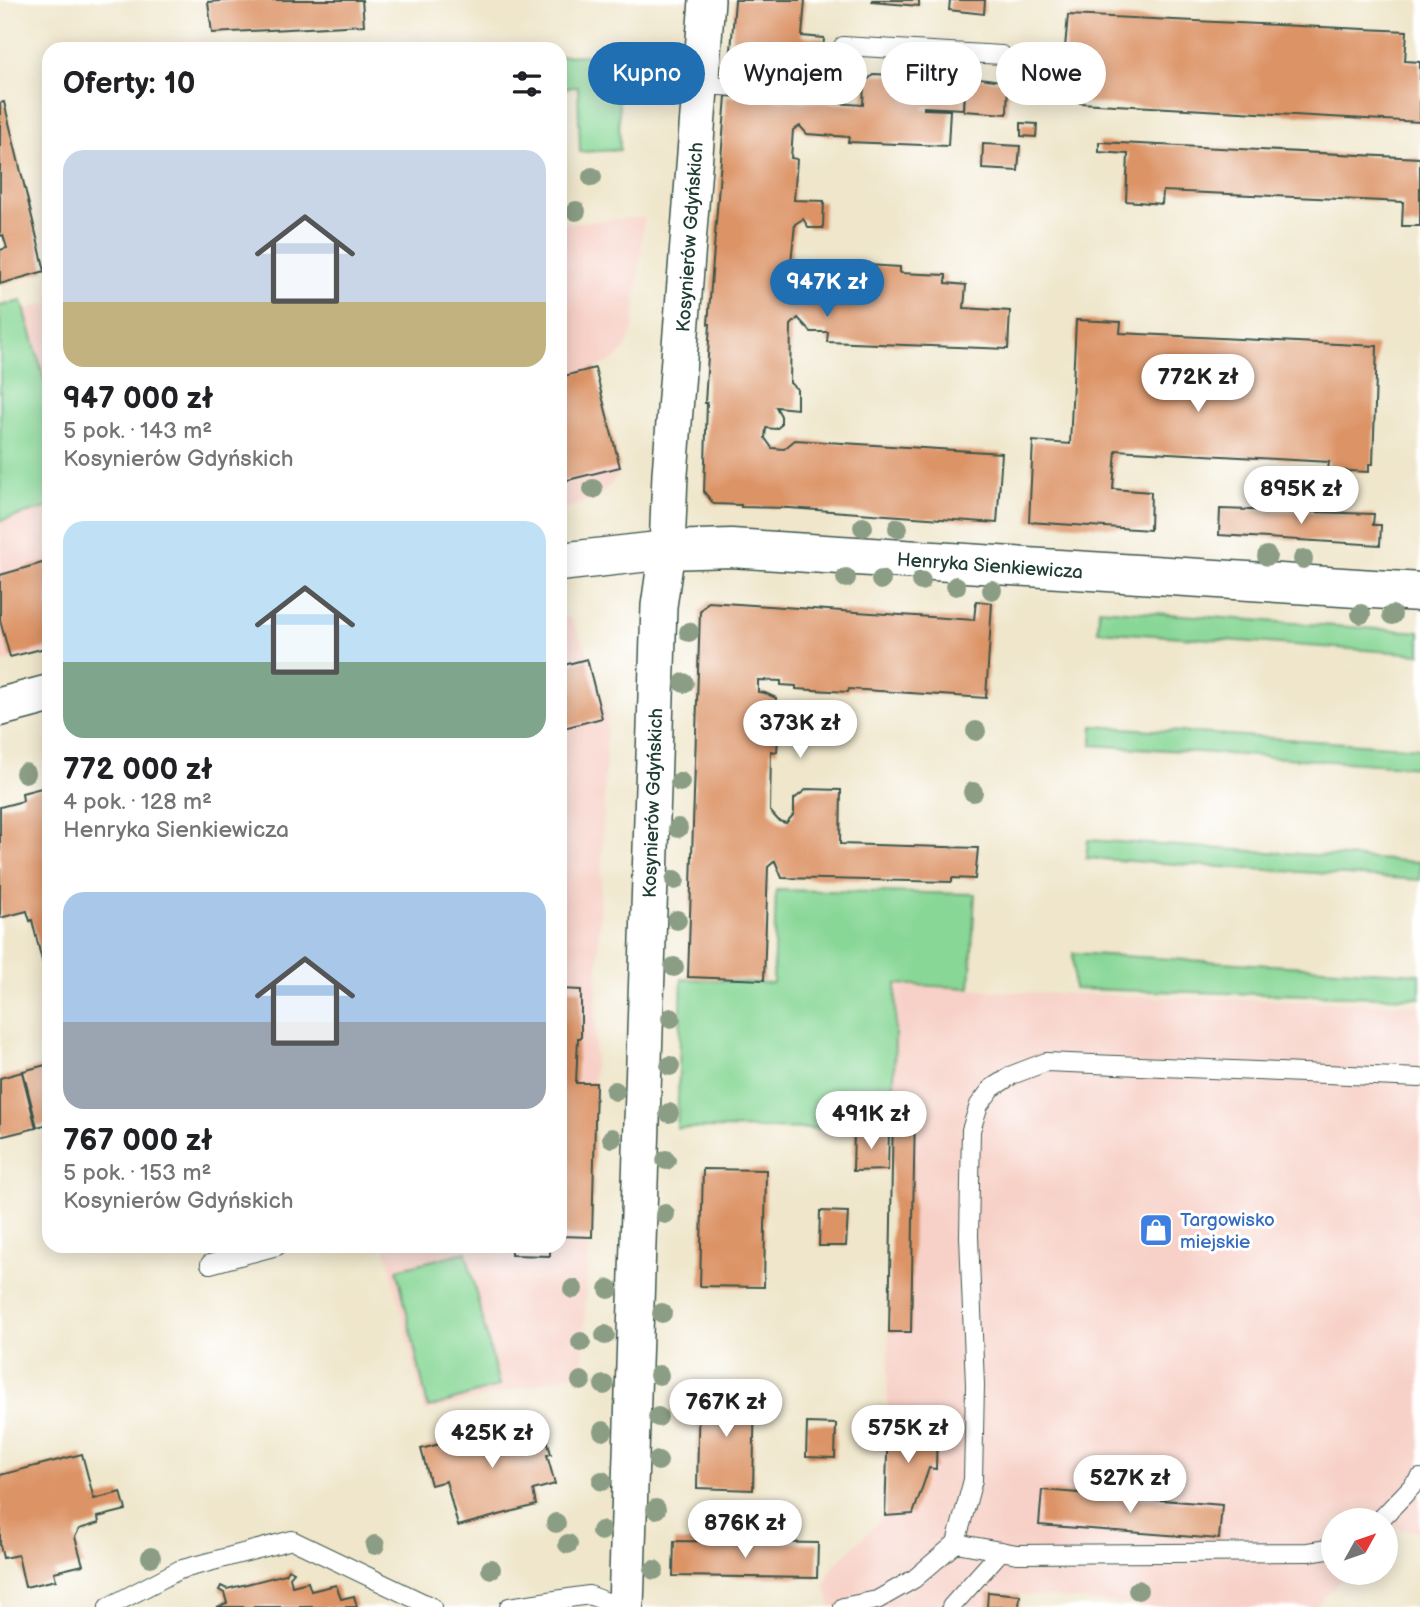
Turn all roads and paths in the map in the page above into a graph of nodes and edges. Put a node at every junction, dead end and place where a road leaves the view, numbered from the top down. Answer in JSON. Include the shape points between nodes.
{"nodes":[{"id":1,"x":707,"y":0,"type":"edge"},
{"id":2,"x":704,"y":42,"type":"edge"},
{"id":3,"x":996,"y":55,"type":"edge"},
{"id":4,"x":705,"y":85,"type":"edge"},
{"id":5,"x":699,"y":105,"type":"edge"},
{"id":6,"x":667,"y":550,"type":"junction"},
{"id":7,"x":567,"y":561,"type":"edge"},
{"id":8,"x":1420,"y":592,"type":"edge"},
{"id":9,"x":42,"y":696,"type":"edge"},
{"id":10,"x":0,"y":707,"type":"edge"},
{"id":11,"x":1420,"y":1078,"type":"edge"},
{"id":12,"x":250,"y":1253,"type":"edge"},
{"id":13,"x":210,"y":1264,"type":"dead end"},
{"id":14,"x":1420,"y":1478,"type":"edge"},
{"id":15,"x":1391,"y":1508,"type":"edge"},
{"id":16,"x":956,"y":1543,"type":"junction"},
{"id":17,"x":1321,"y":1550,"type":"edge"},
{"id":18,"x":1001,"y":1551,"type":"junction"},
{"id":19,"x":108,"y":1607,"type":"edge"},
{"id":20,"x":432,"y":1607,"type":"edge"},
{"id":21,"x":509,"y":1607,"type":"edge"},
{"id":22,"x":620,"y":1607,"type":"edge"},
{"id":23,"x":626,"y":1607,"type":"edge"},
{"id":24,"x":844,"y":1607,"type":"edge"},
{"id":25,"x":951,"y":1607,"type":"edge"}],
"edges":[{"from":1,"to":2,"type":"street","name":"Kosynierów Gdyńskich"},
{"from":3,"to":4,"type":"lane","via":[[843,46],[839,93]]},
{"from":5,"to":6,"type":"street","name":"Kosynierów Gdyńskich"},
{"from":6,"to":7,"type":"street","name":"Henryka Sienkiewicza"},
{"from":6,"to":8,"type":"street","name":"Henryka Sienkiewicza","via":[[731,548]]},
{"from":6,"to":23,"type":"street","name":"Kosynierów Gdyńskich","via":[[658,633]]},
{"from":9,"to":10,"type":"street"},
{"from":11,"to":16,"type":"lane","via":[[1046,1062],[992,1087],[979,1105],[971,1130],[973,1480]]},
{"from":12,"to":13,"type":"lane"},
{"from":14,"to":15,"type":"lane"},
{"from":16,"to":18,"type":"lane"},
{"from":16,"to":24,"type":"lane","via":[[914,1579],[877,1600]]},
{"from":17,"to":18,"type":"lane"},
{"from":18,"to":25,"type":"lane"},
{"from":19,"to":20,"type":"lane","via":[[179,1570],[292,1540]]},
{"from":21,"to":22,"type":"lane","via":[[589,1595]]}]}
